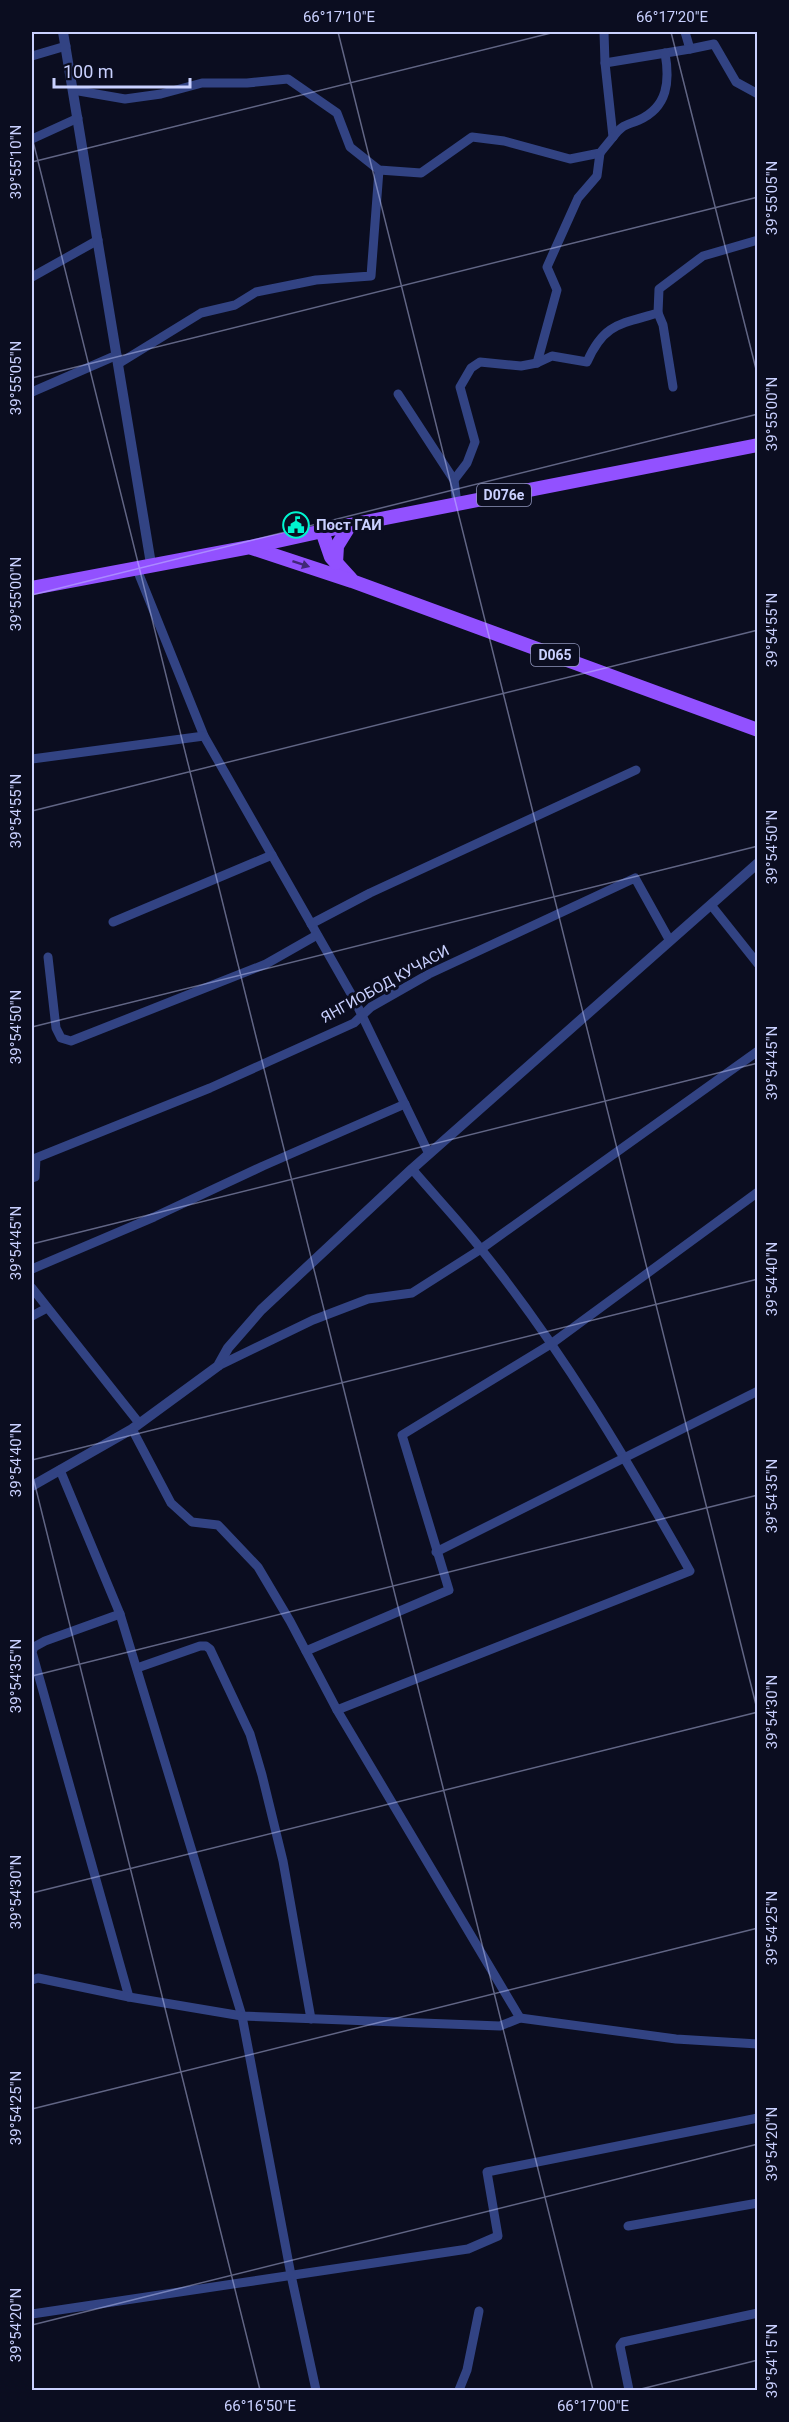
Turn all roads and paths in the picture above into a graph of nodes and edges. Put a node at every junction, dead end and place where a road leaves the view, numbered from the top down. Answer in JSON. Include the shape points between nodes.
{"nodes":[{"id":1,"x":63,"y":32,"type":"edge"},
{"id":2,"x":604,"y":32,"type":"edge"},
{"id":3,"x":685,"y":32,"type":"edge"},
{"id":4,"x":66,"y":46,"type":"junction"},
{"id":5,"x":690,"y":49,"type":"junction"},
{"id":6,"x":665,"y":53,"type":"junction"},
{"id":7,"x":32,"y":56,"type":"edge"},
{"id":8,"x":605,"y":63,"type":"junction"},
{"id":9,"x":74,"y":90,"type":"junction"},
{"id":10,"x":758,"y":94,"type":"edge"},
{"id":11,"x":78,"y":118,"type":"junction"},
{"id":12,"x":613,"y":136,"type":"junction"},
{"id":13,"x":32,"y":140,"type":"edge"},
{"id":14,"x":600,"y":153,"type":"junction"},
{"id":15,"x":379,"y":170,"type":"junction"},
{"id":16,"x":98,"y":240,"type":"junction"},
{"id":17,"x":758,"y":240,"type":"edge"},
{"id":18,"x":32,"y":277,"type":"edge"},
{"id":19,"x":658,"y":313,"type":"junction"},
{"id":20,"x":118,"y":359,"type":"junction"},
{"id":21,"x":537,"y":363,"type":"junction"},
{"id":22,"x":673,"y":387,"type":"dead end"},
{"id":23,"x":32,"y":392,"type":"edge"},
{"id":24,"x":398,"y":394,"type":"dead end"},
{"id":25,"x":758,"y":445,"type":"edge"},
{"id":26,"x":454,"y":480,"type":"junction"},
{"id":27,"x":456,"y":504,"type":"junction"},
{"id":28,"x":350,"y":525,"type":"junction"},
{"id":29,"x":322,"y":531,"type":"junction"},
{"id":30,"x":250,"y":547,"type":"junction"},
{"id":31,"x":336,"y":563,"type":"junction"},
{"id":32,"x":151,"y":564,"type":"junction"},
{"id":33,"x":136,"y":567,"type":"junction"},
{"id":34,"x":352,"y":580,"type":"junction"},
{"id":35,"x":32,"y":588,"type":"edge"},
{"id":36,"x":758,"y":730,"type":"edge"},
{"id":37,"x":204,"y":736,"type":"junction"},
{"id":38,"x":32,"y":759,"type":"edge"},
{"id":39,"x":636,"y":770,"type":"dead end"},
{"id":40,"x":272,"y":855,"type":"junction"},
{"id":41,"x":758,"y":863,"type":"edge"},
{"id":42,"x":711,"y":905,"type":"junction"},
{"id":43,"x":113,"y":922,"type":"dead end"},
{"id":44,"x":311,"y":924,"type":"junction"},
{"id":45,"x":317,"y":935,"type":"junction"},
{"id":46,"x":670,"y":940,"type":"junction"},
{"id":47,"x":48,"y":957,"type":"dead end"},
{"id":48,"x":758,"y":964,"type":"edge"},
{"id":49,"x":362,"y":1014,"type":"junction"},
{"id":50,"x":758,"y":1051,"type":"edge"},
{"id":51,"x":405,"y":1104,"type":"junction"},
{"id":52,"x":429,"y":1154,"type":"junction"},
{"id":53,"x":412,"y":1169,"type":"junction"},
{"id":54,"x":32,"y":1178,"type":"edge"},
{"id":55,"x":758,"y":1192,"type":"edge"},
{"id":56,"x":481,"y":1249,"type":"junction"},
{"id":57,"x":32,"y":1269,"type":"edge"},
{"id":58,"x":32,"y":1288,"type":"edge"},
{"id":59,"x":47,"y":1308,"type":"junction"},
{"id":60,"x":32,"y":1316,"type":"edge"},
{"id":61,"x":551,"y":1344,"type":"junction"},
{"id":62,"x":218,"y":1366,"type":"junction"},
{"id":63,"x":758,"y":1391,"type":"edge"},
{"id":64,"x":135,"y":1426,"type":"junction"},
{"id":65,"x":626,"y":1459,"type":"junction"},
{"id":66,"x":60,"y":1470,"type":"junction"},
{"id":67,"x":32,"y":1486,"type":"edge"},
{"id":68,"x":436,"y":1552,"type":"junction"},
{"id":69,"x":120,"y":1614,"type":"junction"},
{"id":70,"x":306,"y":1651,"type":"junction"},
{"id":71,"x":137,"y":1668,"type":"junction"},
{"id":72,"x":337,"y":1710,"type":"junction"},
{"id":73,"x":32,"y":1980,"type":"edge"},
{"id":74,"x":129,"y":1997,"type":"junction"},
{"id":75,"x":242,"y":2016,"type":"junction"},
{"id":76,"x":520,"y":2018,"type":"junction"},
{"id":77,"x":310,"y":2019,"type":"junction"},
{"id":78,"x":758,"y":2044,"type":"edge"},
{"id":79,"x":758,"y":2118,"type":"edge"},
{"id":80,"x":758,"y":2203,"type":"edge"},
{"id":81,"x":628,"y":2226,"type":"dead end"},
{"id":82,"x":291,"y":2275,"type":"junction"},
{"id":83,"x":479,"y":2311,"type":"dead end"},
{"id":84,"x":758,"y":2313,"type":"edge"},
{"id":85,"x":32,"y":2314,"type":"edge"},
{"id":86,"x":316,"y":2391,"type":"edge"},
{"id":87,"x":459,"y":2391,"type":"edge"},
{"id":88,"x":629,"y":2391,"type":"edge"}],
"edges":[{"from":1,"to":4,"type":"street"},
{"from":2,"to":8,"type":"street"},
{"from":3,"to":5,"type":"street"},
{"from":4,"to":7,"type":"street"},
{"from":4,"to":9,"type":"street"},
{"from":5,"to":6,"type":"street"},
{"from":5,"to":10,"type":"street","via":[[714,44],[736,82]]},
{"from":6,"to":8,"type":"street"},
{"from":6,"to":12,"type":"street","via":[[669,74],[661,104],[652,114],[623,124]]},
{"from":8,"to":12,"type":"street"},
{"from":9,"to":11,"type":"street"},
{"from":9,"to":15,"type":"street","via":[[125,99],[202,83],[288,79],[337,113],[350,147]]},
{"from":11,"to":13,"type":"street"},
{"from":11,"to":16,"type":"street"},
{"from":12,"to":14,"type":"street"},
{"from":14,"to":15,"type":"street","via":[[570,159],[504,141],[472,137],[421,173]]},
{"from":14,"to":21,"type":"street","via":[[597,176],[578,198],[547,267],[557,290]]},
{"from":15,"to":20,"type":"street","via":[[371,276],[316,280],[256,291],[235,305],[201,314]]},
{"from":16,"to":18,"type":"street"},
{"from":16,"to":20,"type":"street"},
{"from":17,"to":19,"type":"street","via":[[703,256],[659,289]]},
{"from":19,"to":21,"type":"street","via":[[611,327],[594,346],[587,362],[552,356]]},
{"from":19,"to":22,"type":"street"},
{"from":20,"to":23,"type":"street"},
{"from":20,"to":32,"type":"street"},
{"from":21,"to":26,"type":"street","via":[[521,366],[480,362],[471,368],[460,387],[475,442],[467,463]]},
{"from":24,"to":26,"type":"street"},
{"from":25,"to":27,"type":"main road","number":"D076e"},
{"from":26,"to":27,"type":"street"},
{"from":27,"to":28,"type":"main road","number":"D076e"},
{"from":28,"to":29,"type":"main road","number":"D076e"},
{"from":28,"to":31,"type":"main road","via":[[338,546]]},
{"from":29,"to":30,"type":"main road","number":"D076e"},
{"from":29,"to":31,"type":"main road","number":"D065"},
{"from":30,"to":32,"type":"main road","number":"D076e"},
{"from":30,"to":34,"type":"main road","number":"D065","one_way":true},
{"from":31,"to":34,"type":"main road","number":"D065"},
{"from":32,"to":33,"type":"main road","number":"D076e"},
{"from":33,"to":35,"type":"main road","number":"D076e"},
{"from":33,"to":37,"type":"street"},
{"from":34,"to":36,"type":"main road","number":"D065"},
{"from":37,"to":38,"type":"street"},
{"from":37,"to":40,"type":"street"},
{"from":39,"to":44,"type":"street"},
{"from":40,"to":43,"type":"street"},
{"from":40,"to":44,"type":"street"},
{"from":41,"to":42,"type":"street"},
{"from":42,"to":46,"type":"street"},
{"from":42,"to":48,"type":"street"},
{"from":44,"to":45,"type":"street"},
{"from":45,"to":47,"type":"street","via":[[266,964],[71,1041],[60,1038],[57,1028]]},
{"from":45,"to":49,"type":"street"},
{"from":46,"to":49,"type":"street","name":"ЯНГИОБОД КУЧАСИ","via":[[635,878],[429,974]]},
{"from":46,"to":52,"type":"street"},
{"from":49,"to":51,"type":"street"},
{"from":49,"to":54,"type":"street","name":"ЯНГИОБОД КУЧАСИ","via":[[354,1023],[210,1088],[36,1158]]},
{"from":50,"to":56,"type":"street"},
{"from":51,"to":52,"type":"street"},
{"from":51,"to":57,"type":"street"},
{"from":52,"to":53,"type":"street"},
{"from":53,"to":56,"type":"street"},
{"from":53,"to":62,"type":"street","via":[[261,1310],[228,1348]]},
{"from":55,"to":61,"type":"street"},
{"from":56,"to":61,"type":"street"},
{"from":56,"to":62,"type":"street","via":[[412,1293],[368,1299]]},
{"from":58,"to":59,"type":"street"},
{"from":59,"to":60,"type":"street"},
{"from":59,"to":64,"type":"street"},
{"from":61,"to":65,"type":"street"},
{"from":61,"to":68,"type":"street","via":[[402,1435]]},
{"from":62,"to":64,"type":"street"},
{"from":63,"to":65,"type":"street"},
{"from":64,"to":66,"type":"street"},
{"from":64,"to":70,"type":"street","via":[[171,1503],[192,1522],[218,1525],[258,1567]]},
{"from":65,"to":68,"type":"street"},
{"from":65,"to":72,"type":"street","via":[[690,1571]]},
{"from":66,"to":67,"type":"street"},
{"from":66,"to":69,"type":"street"},
{"from":68,"to":70,"type":"street","via":[[449,1590]]},
{"from":69,"to":71,"type":"street"},
{"from":69,"to":74,"type":"street","via":[[45,1641],[32,1652]]},
{"from":70,"to":72,"type":"street"},
{"from":71,"to":75,"type":"street"},
{"from":71,"to":77,"type":"street","via":[[200,1646],[210,1649],[256,1754],[283,1861]]},
{"from":72,"to":76,"type":"street"},
{"from":73,"to":74,"type":"street","via":[[38,1978]]},
{"from":74,"to":75,"type":"street"},
{"from":75,"to":77,"type":"street"},
{"from":75,"to":82,"type":"street"},
{"from":76,"to":77,"type":"street","via":[[500,2026]]},
{"from":76,"to":78,"type":"street"},
{"from":79,"to":82,"type":"street","via":[[487,2172],[498,2236],[468,2249]]},
{"from":80,"to":81,"type":"street"},
{"from":82,"to":85,"type":"street"},
{"from":82,"to":86,"type":"street"},
{"from":83,"to":87,"type":"street"},
{"from":84,"to":88,"type":"street","via":[[623,2342],[621,2355]]}]}
